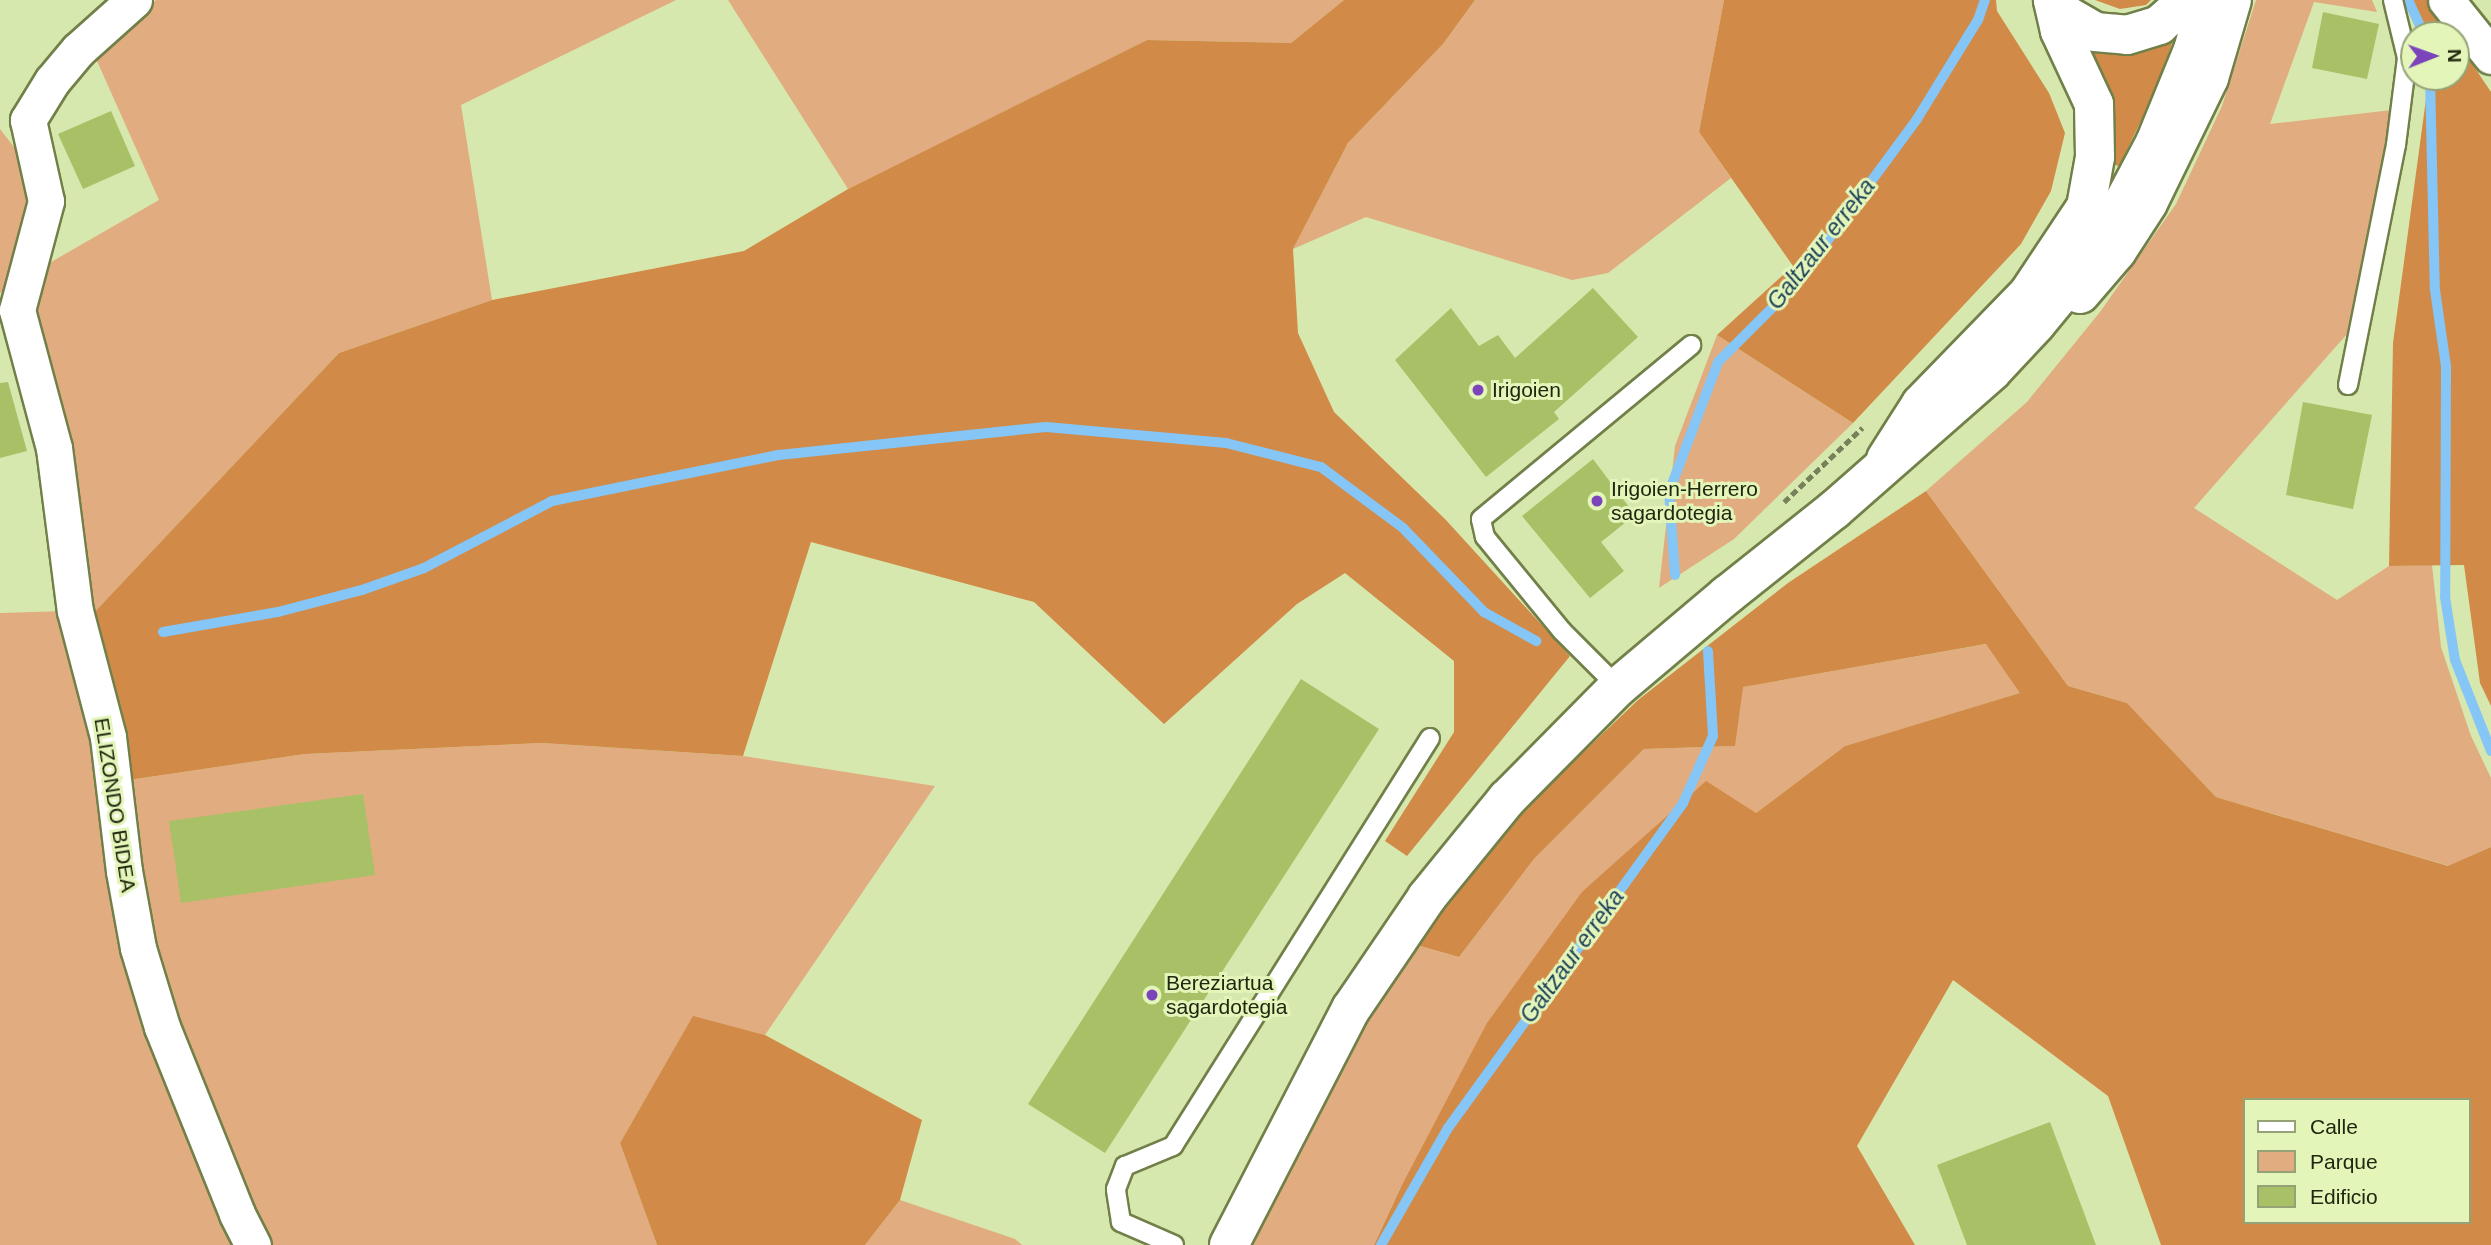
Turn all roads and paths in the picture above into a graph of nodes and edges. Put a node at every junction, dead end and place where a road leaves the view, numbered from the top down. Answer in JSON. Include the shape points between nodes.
{"nodes":[{"id":1,"x":134,"y":0,"type":"edge"},
{"id":2,"x":2053,"y":0,"type":"edge"},
{"id":3,"x":2180,"y":0,"type":"edge"},
{"id":4,"x":2207,"y":0,"type":"edge"},
{"id":5,"x":2232,"y":0,"type":"edge"},
{"id":6,"x":2393,"y":0,"type":"edge"},
{"id":7,"x":2446,"y":0,"type":"edge"},
{"id":8,"x":2491,"y":56,"type":"edge"},
{"id":9,"x":14,"y":114,"type":"edge"},
{"id":10,"x":8,"y":310,"type":"edge"},
{"id":11,"x":2036,"y":324,"type":"junction"},
{"id":12,"x":1691,"y":345,"type":"dead end"},
{"id":13,"x":2348,"y":384,"type":"dead end"},
{"id":14,"x":1881,"y":471,"type":"junction"},
{"id":15,"x":1618,"y":687,"type":"junction"},
{"id":16,"x":1430,"y":738,"type":"dead end"},
{"id":17,"x":253,"y":1245,"type":"edge"},
{"id":18,"x":1174,"y":1245,"type":"edge"},
{"id":19,"x":1229,"y":1245,"type":"edge"}],
"edges":[{"from":1,"to":9,"type":"street","name":"ELIZONDO BIDEA"},
{"from":2,"to":3,"type":"main road","via":[[2066,15],[2095,32],[2127,35],[2159,25],[2175,12]]},
{"from":2,"to":14,"type":"main road","via":[[2060,31],[2094,104],[2095,157],[2086,207],[2028,294],[1921,404]]},
{"from":4,"to":11,"type":"main road","via":[[2176,93],[2132,187],[2087,262]]},
{"from":5,"to":11,"type":"main road","via":[[2209,78],[2148,203],[2087,287],[2058,316]]},
{"from":6,"to":13,"type":"lane","via":[[2407,58],[2396,145]]},
{"from":7,"to":8,"type":"street"},
{"from":9,"to":10,"type":"street","name":"ELIZONDO BIDEA","via":[[46,201]]},
{"from":10,"to":17,"type":"street","name":"ELIZONDO BIDEA","via":[[54,448],[75,611],[108,737],[138,948],[162,1027]]},
{"from":11,"to":14,"type":"main road","via":[[1992,371]]},
{"from":12,"to":15,"type":"lane","via":[[1480,519],[1485,537],[1562,631]]},
{"from":14,"to":15,"type":"main road"},
{"from":15,"to":19,"type":"main road","via":[[1507,799],[1427,897],[1351,1009]]},
{"from":16,"to":18,"type":"lane","via":[[1173,1146],[1125,1166],[1116,1189],[1121,1222]]}]}
